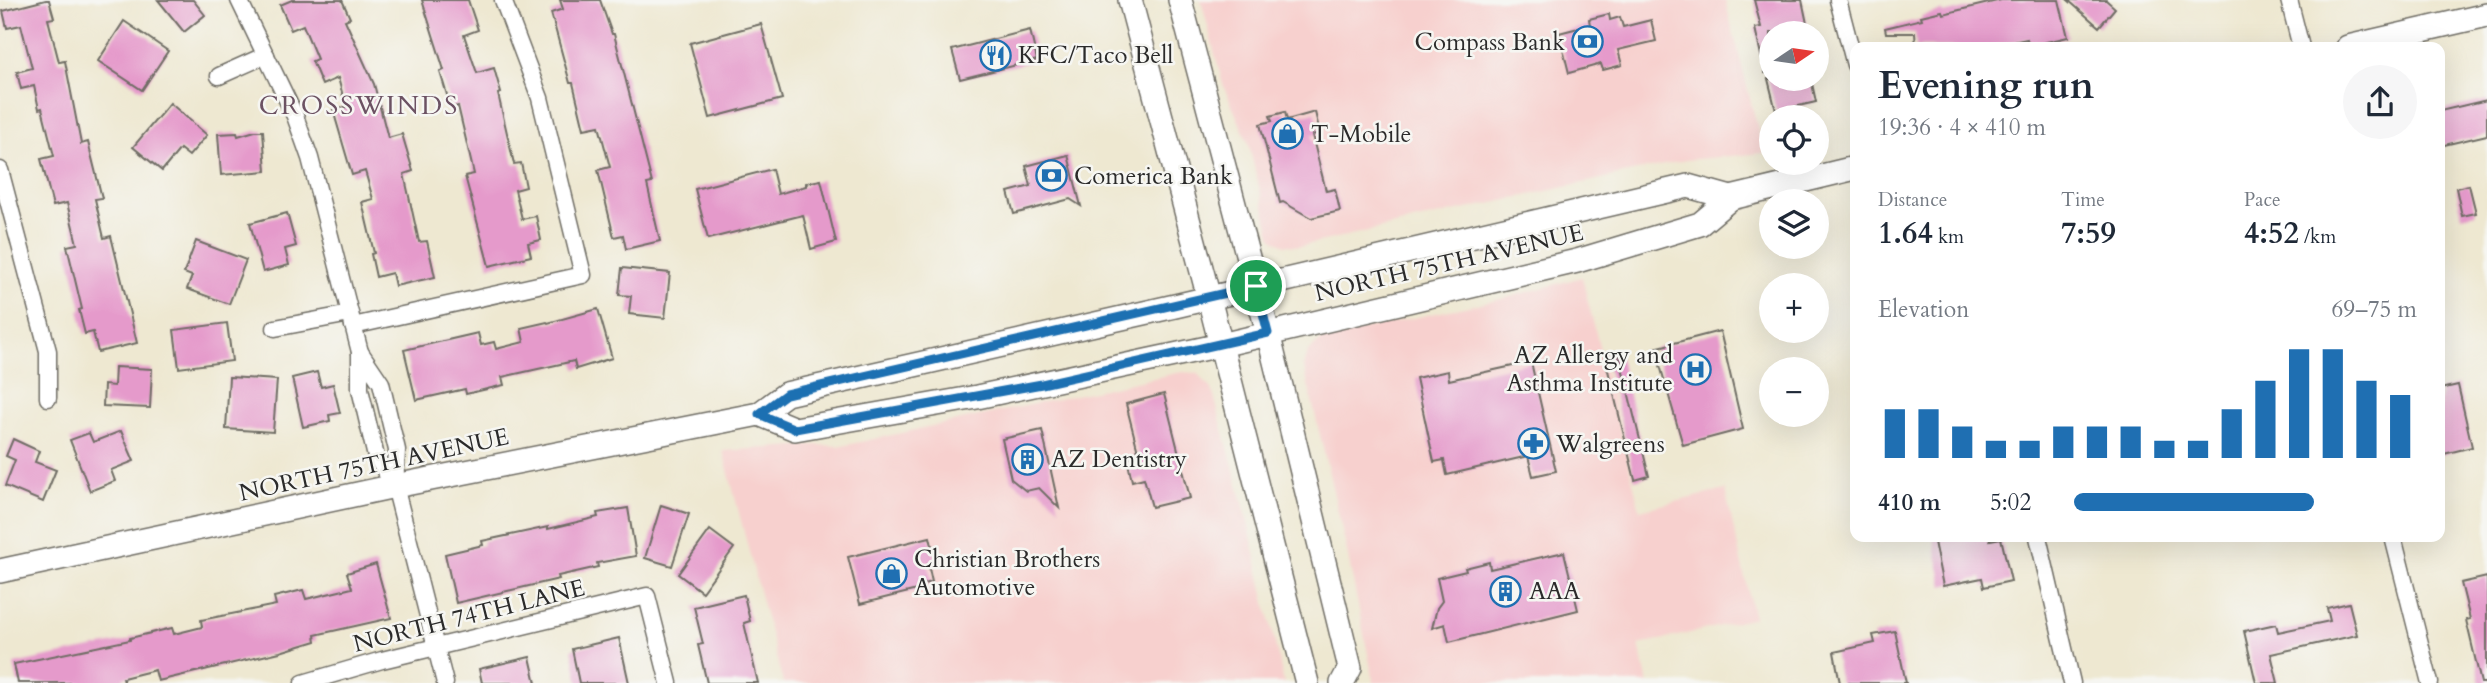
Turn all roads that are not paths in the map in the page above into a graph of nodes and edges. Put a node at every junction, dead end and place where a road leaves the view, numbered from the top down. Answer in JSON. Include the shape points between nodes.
{"nodes":[{"id":1,"x":239,"y":0,"type":"edge"},
{"id":2,"x":503,"y":0,"type":"edge"},
{"id":3,"x":1130,"y":0,"type":"edge"},
{"id":4,"x":1180,"y":0,"type":"edge"},
{"id":5,"x":1838,"y":0,"type":"edge"},
{"id":6,"x":2289,"y":0,"type":"edge"},
{"id":7,"x":2487,"y":15,"type":"edge"},
{"id":8,"x":2300,"y":42,"type":"edge"},
{"id":9,"x":2370,"y":42,"type":"edge"},
{"id":10,"x":1850,"y":46,"type":"edge"},
{"id":11,"x":266,"y":55,"type":"junction"},
{"id":12,"x":219,"y":76,"type":"dead end"},
{"id":13,"x":1850,"y":169,"type":"edge"},
{"id":14,"x":0,"y":170,"type":"edge"},
{"id":15,"x":1731,"y":198,"type":"junction"},
{"id":16,"x":1256,"y":286,"type":"junction"},
{"id":17,"x":1209,"y":298,"type":"junction"},
{"id":18,"x":352,"y":320,"type":"junction"},
{"id":19,"x":275,"y":328,"type":"dead end"},
{"id":20,"x":1268,"y":333,"type":"junction"},
{"id":21,"x":1221,"y":345,"type":"junction"},
{"id":22,"x":48,"y":398,"type":"dead end"},
{"id":23,"x":759,"y":414,"type":"junction"},
{"id":24,"x":395,"y":486,"type":"junction"},
{"id":25,"x":2039,"y":542,"type":"edge"},
{"id":26,"x":2394,"y":542,"type":"edge"},
{"id":27,"x":0,"y":571,"type":"edge"},
{"id":28,"x":436,"y":646,"type":"junction"},
{"id":29,"x":303,"y":683,"type":"edge"},
{"id":30,"x":445,"y":683,"type":"edge"},
{"id":31,"x":669,"y":683,"type":"edge"},
{"id":32,"x":1307,"y":683,"type":"edge"},
{"id":33,"x":1342,"y":683,"type":"edge"},
{"id":34,"x":2072,"y":683,"type":"edge"},
{"id":35,"x":2430,"y":683,"type":"edge"}],
"edges":[{"from":1,"to":11,"type":"street"},
{"from":2,"to":18,"type":"street","via":[[540,97],[583,275]]},
{"from":3,"to":17,"type":"main road"},
{"from":4,"to":16,"type":"main road"},
{"from":5,"to":10,"type":"street"},
{"from":6,"to":8,"type":"street"},
{"from":7,"to":9,"type":"main road"},
{"from":11,"to":12,"type":"street"},
{"from":11,"to":18,"type":"street","via":[[310,158]]},
{"from":13,"to":15,"type":"main road","name":"NORTH 75TH AVENUE"},
{"from":14,"to":22,"type":"street","via":[[48,351]]},
{"from":15,"to":16,"type":"main road","name":"NORTH 75TH AVENUE","via":[[1688,186]]},
{"from":15,"to":20,"type":"main road","name":"NORTH 75TH AVENUE","via":[[1700,224],[1577,261]]},
{"from":16,"to":17,"type":"main road","name":"NORTH 75TH AVENUE"},
{"from":16,"to":20,"type":"main road"},
{"from":17,"to":21,"type":"main road"},
{"from":17,"to":23,"type":"main road","name":"NORTH 75TH AVENUE","via":[[786,394]]},
{"from":18,"to":19,"type":"street"},
{"from":18,"to":24,"type":"street","via":[[360,352],[360,389],[376,457]]},
{"from":20,"to":21,"type":"main road","name":"NORTH 75TH AVENUE"},
{"from":20,"to":33,"type":"main road","via":[[1350,668]]},
{"from":21,"to":23,"type":"main road","name":"NORTH 75TH AVENUE","via":[[1016,389],[795,429]]},
{"from":21,"to":32,"type":"main road"},
{"from":23,"to":24,"type":"main road","name":"NORTH 75TH AVENUE"},
{"from":24,"to":27,"type":"main road","name":"NORTH 75TH AVENUE"},
{"from":24,"to":28,"type":"street"},
{"from":25,"to":34,"type":"street"},
{"from":26,"to":35,"type":"street"},
{"from":28,"to":29,"type":"street","name":"NORTH 74TH LANE"},
{"from":28,"to":30,"type":"street"},
{"from":28,"to":31,"type":"street","name":"NORTH 74TH LANE","via":[[647,596]]}]}
